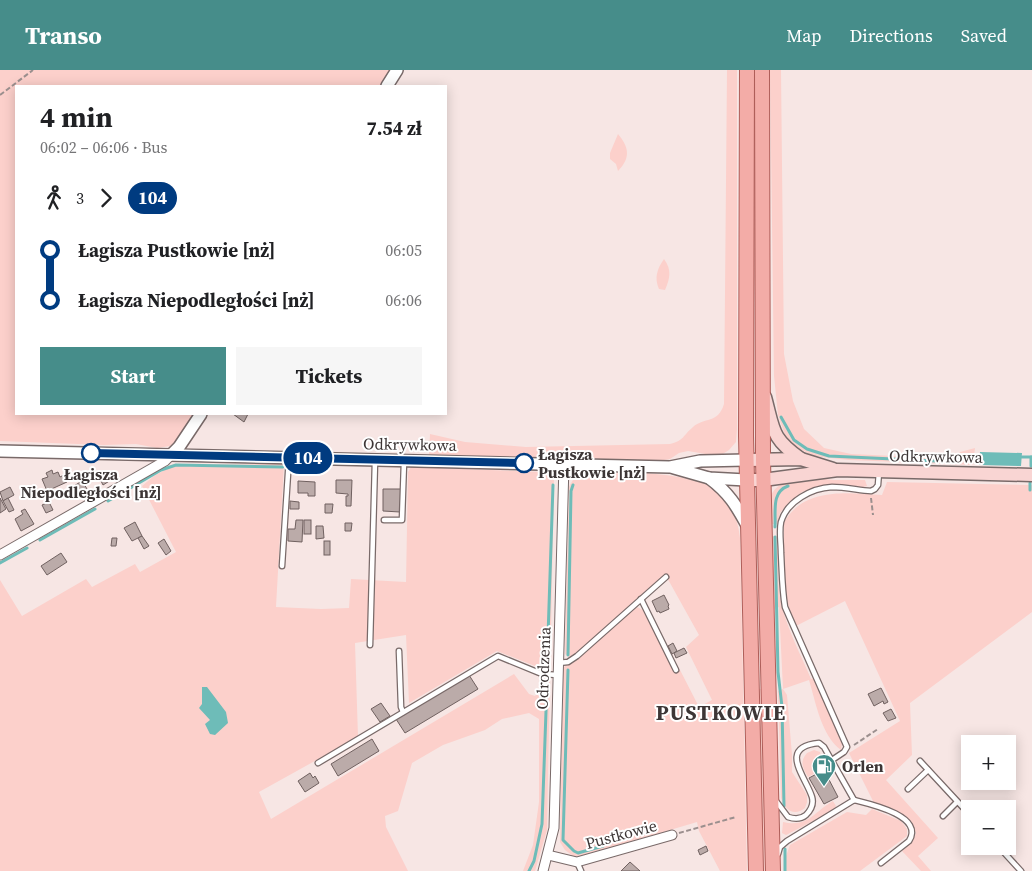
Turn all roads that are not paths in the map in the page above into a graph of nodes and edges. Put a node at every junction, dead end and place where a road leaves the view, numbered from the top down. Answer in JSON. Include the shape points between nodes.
{"nodes":[{"id":1,"x":397,"y":70,"type":"edge"},
{"id":2,"x":748,"y":70,"type":"edge"},
{"id":3,"x":762,"y":70,"type":"edge"},
{"id":4,"x":388,"y":85,"type":"edge"},
{"id":5,"x":763,"y":389,"type":"junction"},
{"id":6,"x":200,"y":415,"type":"edge"},
{"id":7,"x":0,"y":451,"type":"edge"},
{"id":8,"x":172,"y":454,"type":"junction"},
{"id":9,"x":289,"y":457,"type":"junction"},
{"id":10,"x":375,"y":459,"type":"junction"},
{"id":11,"x":801,"y":459,"type":"junction"},
{"id":12,"x":404,"y":460,"type":"junction"},
{"id":13,"x":746,"y":460,"type":"junction"},
{"id":14,"x":763,"y":460,"type":"junction"},
{"id":15,"x":564,"y":464,"type":"junction"},
{"id":16,"x":670,"y":466,"type":"junction"},
{"id":17,"x":838,"y":470,"type":"junction"},
{"id":18,"x":879,"y":471,"type":"junction"},
{"id":19,"x":1032,"y":474,"type":"edge"},
{"id":20,"x":709,"y":478,"type":"junction"},
{"id":21,"x":746,"y":480,"type":"junction"},
{"id":22,"x":763,"y":480,"type":"junction"},
{"id":23,"x":384,"y":520,"type":"dead end"},
{"id":24,"x":748,"y":527,"type":"junction"},
{"id":25,"x":0,"y":555,"type":"edge"},
{"id":26,"x":282,"y":566,"type":"dead end"},
{"id":27,"x":666,"y":577,"type":"dead end"},
{"id":28,"x":641,"y":600,"type":"junction"},
{"id":29,"x":370,"y":645,"type":"dead end"},
{"id":30,"x":400,"y":652,"type":"dead end"},
{"id":31,"x":558,"y":663,"type":"junction"},
{"id":32,"x":676,"y":670,"type":"dead end"},
{"id":33,"x":558,"y":676,"type":"junction"},
{"id":34,"x":403,"y":712,"type":"junction"},
{"id":35,"x":832,"y":760,"type":"junction"},
{"id":36,"x":920,"y":761,"type":"dead end"},
{"id":37,"x":318,"y":764,"type":"dead end"},
{"id":38,"x":928,"y":770,"type":"junction"},
{"id":39,"x":908,"y":789,"type":"dead end"},
{"id":40,"x":771,"y":791,"type":"junction"},
{"id":41,"x":854,"y":800,"type":"junction"},
{"id":42,"x":957,"y":802,"type":"junction"},
{"id":43,"x":961,"y":806,"type":"edge"},
{"id":44,"x":943,"y":816,"type":"dead end"},
{"id":45,"x":672,"y":835,"type":"road end"},
{"id":46,"x":548,"y":855,"type":"junction"},
{"id":47,"x":1006,"y":855,"type":"edge"},
{"id":48,"x":577,"y":862,"type":"junction"},
{"id":49,"x":881,"y":864,"type":"dead end"},
{"id":50,"x":773,"y":870,"type":"edge"},
{"id":51,"x":542,"y":871,"type":"edge"},
{"id":52,"x":581,"y":871,"type":"edge"},
{"id":53,"x":756,"y":871,"type":"edge"},
{"id":54,"x":1021,"y":871,"type":"edge"}],
"edges":[{"from":1,"to":4,"type":"street"},
{"from":2,"to":13,"type":"main road"},
{"from":3,"to":5,"type":"main road"},
{"from":5,"to":11,"type":"main road","name":"Odkrywkowa","via":[[774,433],[786,449]]},
{"from":5,"to":14,"type":"main road"},
{"from":6,"to":8,"type":"street"},
{"from":7,"to":8,"type":"street","name":"Odkrywkowa"},
{"from":8,"to":9,"type":"street","name":"Odkrywkowa"},
{"from":8,"to":25,"type":"street"},
{"from":9,"to":10,"type":"street","name":"Odkrywkowa"},
{"from":9,"to":26,"type":"lane"},
{"from":10,"to":12,"type":"street","name":"Odkrywkowa"},
{"from":10,"to":29,"type":"lane"},
{"from":11,"to":14,"type":"main road","name":"Odkrywkowa"},
{"from":11,"to":17,"type":"main road","name":"Odkrywkowa"},
{"from":12,"to":15,"type":"street","name":"Odkrywkowa"},
{"from":12,"to":23,"type":"lane","via":[[402,520]]},
{"from":13,"to":14,"type":"main road","name":"Odkrywkowa"},
{"from":13,"to":16,"type":"street","name":"Odkrywkowa","via":[[700,461]]},
{"from":13,"to":21,"type":"main road"},
{"from":14,"to":22,"type":"main road"},
{"from":15,"to":16,"type":"street","name":"Odkrywkowa"},
{"from":15,"to":31,"type":"street","name":"Odrodzenia"},
{"from":16,"to":20,"type":"street","name":"Odkrywkowa"},
{"from":17,"to":18,"type":"main road","name":"Odkrywkowa"},
{"from":17,"to":22,"type":"main road","name":"Odkrywkowa"},
{"from":18,"to":19,"type":"main road","name":"Odkrywkowa"},
{"from":18,"to":35,"type":"lane","via":[[875,489],[833,487],[807,494],[785,511],[780,524],[785,606],[847,747]]},
{"from":20,"to":21,"type":"street","name":"Odkrywkowa"},
{"from":20,"to":24,"type":"street","name":"Odkrywkowa","via":[[737,505]]},
{"from":21,"to":22,"type":"main road","name":"Odkrywkowa"},
{"from":21,"to":24,"type":"main road"},
{"from":22,"to":40,"type":"main road"},
{"from":24,"to":53,"type":"main road"},
{"from":27,"to":28,"type":"lane"},
{"from":28,"to":31,"type":"lane","via":[[577,656],[568,662]]},
{"from":28,"to":32,"type":"lane"},
{"from":30,"to":34,"type":"lane"},
{"from":31,"to":33,"type":"street","name":"Odrodzenia"},
{"from":33,"to":34,"type":"lane","via":[[542,674],[498,656]]},
{"from":33,"to":46,"type":"street","name":"Odrodzenia","via":[[554,828]]},
{"from":34,"to":37,"type":"lane"},
{"from":35,"to":40,"type":"lane","via":[[819,743],[801,750],[796,758],[813,798],[813,806],[803,817],[788,817]]},
{"from":35,"to":41,"type":"lane"},
{"from":36,"to":38,"type":"lane"},
{"from":38,"to":39,"type":"lane"},
{"from":38,"to":42,"type":"lane"},
{"from":40,"to":50,"type":"main road"},
{"from":41,"to":49,"type":"lane","via":[[897,814],[905,819],[912,831],[909,842]]},
{"from":41,"to":50,"type":"lane","via":[[780,847]]},
{"from":42,"to":43,"type":"lane"},
{"from":42,"to":44,"type":"lane"},
{"from":45,"to":48,"type":"street","name":"Pustkowie"},
{"from":46,"to":48,"type":"street","name":"Pustkowie"},
{"from":46,"to":51,"type":"street","name":"Odrodzenia"},
{"from":47,"to":54,"type":"lane"},
{"from":48,"to":52,"type":"lane"}]}
